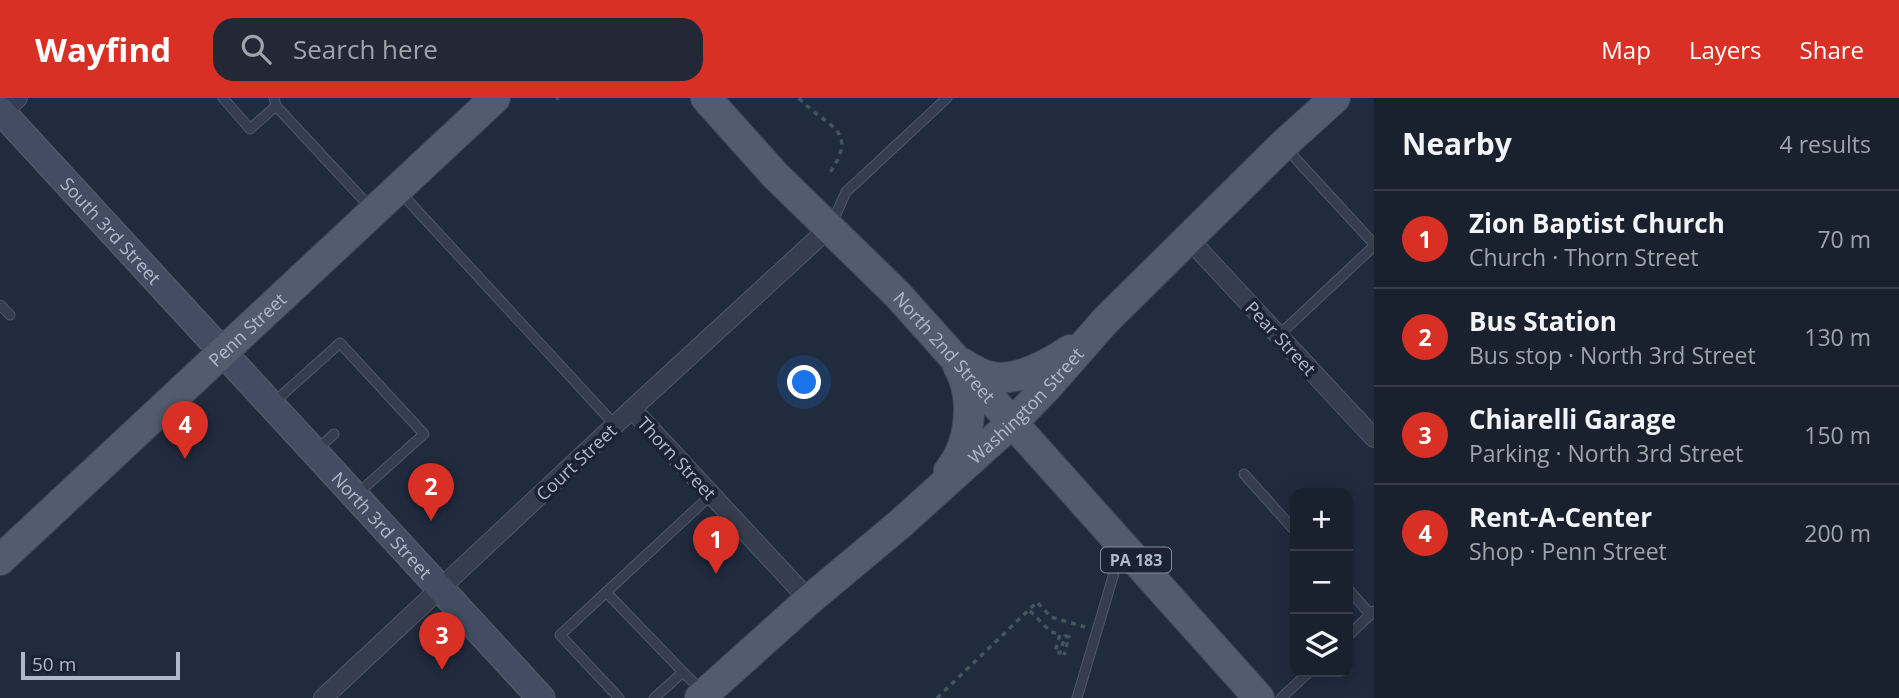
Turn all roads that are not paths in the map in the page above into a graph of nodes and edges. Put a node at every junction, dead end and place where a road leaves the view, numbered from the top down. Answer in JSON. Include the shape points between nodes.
{"nodes":[{"id":1,"x":223,"y":98,"type":"edge"},
{"id":2,"x":495,"y":98,"type":"edge"},
{"id":3,"x":706,"y":98,"type":"edge"},
{"id":4,"x":947,"y":98,"type":"edge"},
{"id":5,"x":1335,"y":98,"type":"edge"},
{"id":6,"x":275,"y":102,"type":"edge"},
{"id":7,"x":5,"y":109,"type":"edge"},
{"id":8,"x":1283,"y":145,"type":"junction"},
{"id":9,"x":397,"y":189,"type":"junction"},
{"id":10,"x":374,"y":211,"type":"junction"},
{"id":11,"x":830,"y":227,"type":"junction"},
{"id":12,"x":1188,"y":238,"type":"junction"},
{"id":13,"x":1374,"y":245,"type":"edge"},
{"id":14,"x":0,"y":304,"type":"edge"},
{"id":15,"x":10,"y":315,"type":"dead end"},
{"id":16,"x":1105,"y":321,"type":"junction"},
{"id":17,"x":1279,"y":335,"type":"junction"},
{"id":18,"x":222,"y":353,"type":"junction"},
{"id":19,"x":953,"y":357,"type":"junction"},
{"id":20,"x":271,"y":406,"type":"junction"},
{"id":21,"x":632,"y":409,"type":"junction"},
{"id":22,"x":1013,"y":422,"type":"junction"},
{"id":23,"x":615,"y":425,"type":"junction"},
{"id":24,"x":334,"y":434,"type":"dead end"},
{"id":25,"x":1374,"y":438,"type":"edge"},
{"id":26,"x":314,"y":453,"type":"junction"},
{"id":27,"x":1244,"y":474,"type":"dead end"},
{"id":28,"x":711,"y":495,"type":"junction"},
{"id":29,"x":354,"y":496,"type":"junction"},
{"id":30,"x":924,"y":502,"type":"junction"},
{"id":31,"x":1290,"y":525,"type":"edge"},
{"id":32,"x":1122,"y":545,"type":"junction"},
{"id":33,"x":0,"y":560,"type":"edge"},
{"id":34,"x":440,"y":589,"type":"junction"},
{"id":35,"x":606,"y":592,"type":"junction"},
{"id":36,"x":1353,"y":594,"type":"edge"},
{"id":37,"x":809,"y":600,"type":"junction"},
{"id":38,"x":1372,"y":613,"type":"edge"},
{"id":39,"x":1353,"y":631,"type":"edge"},
{"id":40,"x":683,"y":671,"type":"junction"},
{"id":41,"x":1304,"y":677,"type":"edge"},
{"id":42,"x":702,"y":696,"type":"edge"},
{"id":43,"x":323,"y":698,"type":"edge"},
{"id":44,"x":541,"y":698,"type":"edge"},
{"id":45,"x":619,"y":698,"type":"edge"},
{"id":46,"x":654,"y":698,"type":"edge"},
{"id":47,"x":1077,"y":698,"type":"edge"},
{"id":48,"x":1259,"y":698,"type":"edge"},
{"id":49,"x":1281,"y":698,"type":"edge"}],
"edges":[{"from":1,"to":6,"type":"lane","via":[[250,129]]},
{"from":2,"to":9,"type":"main road","name":"Penn Street"},
{"from":3,"to":11,"type":"main road","name":"North 2nd Street"},
{"from":4,"to":11,"type":"lane","via":[[846,192]]},
{"from":5,"to":8,"type":"main road","name":"Washington Street"},
{"from":6,"to":10,"type":"lane"},
{"from":7,"to":18,"type":"street","name":"South 3rd Street"},
{"from":8,"to":12,"type":"main road","name":"Washington Street"},
{"from":8,"to":13,"type":"lane"},
{"from":9,"to":10,"type":"main road","name":"Penn Street"},
{"from":9,"to":23,"type":"lane"},
{"from":10,"to":18,"type":"main road","name":"Penn Street"},
{"from":11,"to":19,"type":"main road","name":"North 2nd Street"},
{"from":11,"to":21,"type":"street","name":"Court Street"},
{"from":12,"to":16,"type":"main road","name":"Washington Street"},
{"from":12,"to":17,"type":"street","name":"Pear Street"},
{"from":13,"to":17,"type":"lane"},
{"from":14,"to":15,"type":"lane"},
{"from":16,"to":19,"type":"main road","via":[[1052,362],[1014,376],[994,378]]},
{"from":16,"to":22,"type":"main road","name":"Washington Street"},
{"from":17,"to":25,"type":"street","name":"Pear Street"},
{"from":18,"to":20,"type":"street","name":"North 3rd Street"},
{"from":18,"to":33,"type":"main road","name":"Penn Street"},
{"from":19,"to":22,"type":"main road","name":"North 2nd Street","number":"PA 183"},
{"from":19,"to":30,"type":"main road","via":[[969,394],[964,443],[954,465]]},
{"from":20,"to":26,"type":"street","name":"North 3rd Street"},
{"from":20,"to":29,"type":"lane","via":[[340,342],[425,433]]},
{"from":21,"to":23,"type":"street","name":"Court Street"},
{"from":21,"to":28,"type":"street","name":"Thorn Street"},
{"from":22,"to":30,"type":"main road","name":"Washington Street"},
{"from":22,"to":32,"type":"main road","name":"North 2nd Street","number":"PA 183"},
{"from":23,"to":34,"type":"street","name":"Court Street"},
{"from":24,"to":26,"type":"lane"},
{"from":26,"to":29,"type":"street","name":"North 3rd Street"},
{"from":27,"to":31,"type":"lane"},
{"from":28,"to":35,"type":"lane"},
{"from":28,"to":37,"type":"street","name":"Thorn Street"},
{"from":29,"to":34,"type":"street","name":"North 3rd Street"},
{"from":30,"to":37,"type":"main road","name":"Washington Street"},
{"from":32,"to":47,"type":"lane"},
{"from":32,"to":48,"type":"main road","name":"North 2nd Street","number":"PA 183"},
{"from":34,"to":43,"type":"street","name":"Court Street"},
{"from":34,"to":44,"type":"street","name":"North 3rd Street"},
{"from":35,"to":40,"type":"lane"},
{"from":35,"to":45,"type":"lane","via":[[561,635]]},
{"from":36,"to":38,"type":"lane"},
{"from":37,"to":42,"type":"main road","name":"Washington Street"},
{"from":38,"to":39,"type":"lane"},
{"from":40,"to":42,"type":"lane"},
{"from":40,"to":46,"type":"lane"},
{"from":41,"to":49,"type":"lane"}]}
